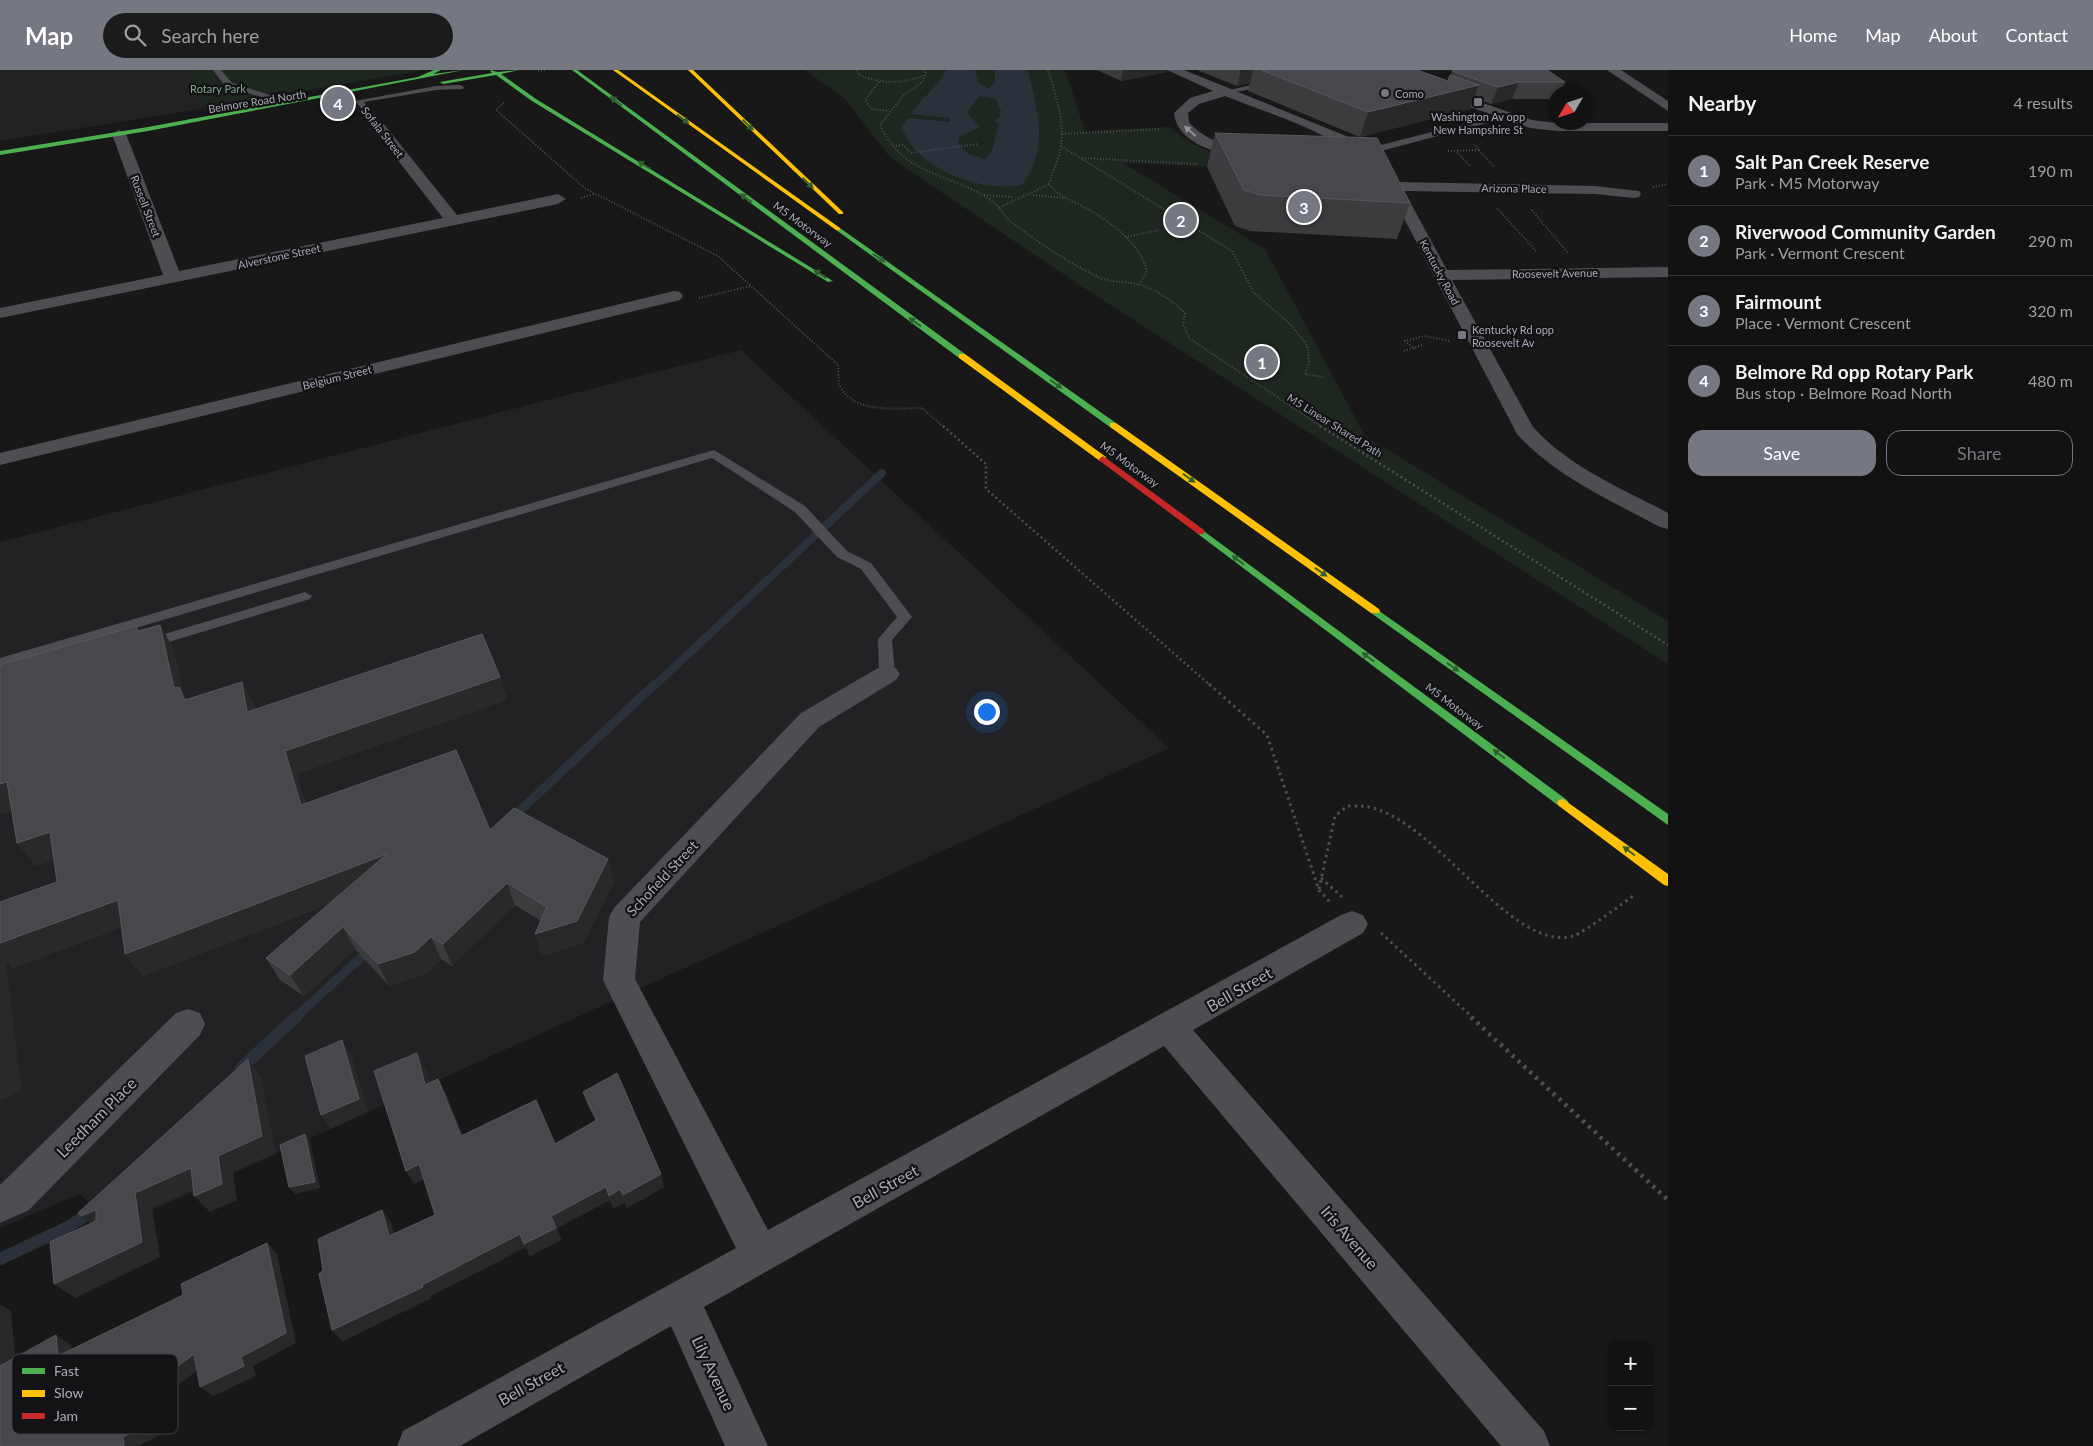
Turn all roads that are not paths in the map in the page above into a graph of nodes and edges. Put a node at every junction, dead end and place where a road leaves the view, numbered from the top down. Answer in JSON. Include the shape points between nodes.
{"nodes":[{"id":1,"x":217,"y":70,"type":"edge"},
{"id":2,"x":439,"y":70,"type":"edge"},
{"id":3,"x":462,"y":70,"type":"edge"},
{"id":4,"x":517,"y":70,"type":"edge"},
{"id":5,"x":574,"y":70,"type":"edge"},
{"id":6,"x":615,"y":70,"type":"edge"},
{"id":7,"x":690,"y":70,"type":"edge"},
{"id":8,"x":700,"y":70,"type":"edge"},
{"id":9,"x":1173,"y":70,"type":"edge"},
{"id":10,"x":1376,"y":70,"type":"edge"},
{"id":11,"x":1613,"y":70,"type":"edge"},
{"id":12,"x":493,"y":72,"type":"edge"},
{"id":13,"x":420,"y":77,"type":"junction"},
{"id":14,"x":1279,"y":80,"type":"dead end"},
{"id":15,"x":460,"y":87,"type":"dead end"},
{"id":16,"x":254,"y":91,"type":"junction"},
{"id":17,"x":1225,"y":92,"type":"junction"},
{"id":18,"x":1652,"y":96,"type":"junction"},
{"id":19,"x":1668,"y":96,"type":"edge"},
{"id":20,"x":723,"y":101,"type":"junction"},
{"id":21,"x":288,"y":102,"type":"junction"},
{"id":22,"x":1668,"y":107,"type":"edge"},
{"id":23,"x":244,"y":110,"type":"junction"},
{"id":24,"x":1503,"y":116,"type":"junction"},
{"id":25,"x":378,"y":126,"type":"joint"},
{"id":26,"x":1666,"y":126,"type":"edge"},
{"id":27,"x":148,"y":129,"type":"junction"},
{"id":28,"x":118,"y":134,"type":"junction"},
{"id":29,"x":0,"y":153,"type":"edge"},
{"id":30,"x":1367,"y":155,"type":"junction"},
{"id":31,"x":1261,"y":158,"type":"edge"},
{"id":32,"x":1350,"y":161,"type":"edge"},
{"id":33,"x":1394,"y":186,"type":"junction"},
{"id":34,"x":1634,"y":194,"type":"dead end"},
{"id":35,"x":558,"y":199,"type":"dead end"},
{"id":36,"x":453,"y":220,"type":"junction"},
{"id":37,"x":850,"y":221,"type":"dead end"},
{"id":38,"x":864,"y":232,"type":"dead end"},
{"id":39,"x":1668,"y":272,"type":"edge"},
{"id":40,"x":1443,"y":274,"type":"junction"},
{"id":41,"x":173,"y":278,"type":"junction"},
{"id":42,"x":844,"y":290,"type":"dead end"},
{"id":43,"x":674,"y":296,"type":"road end"},
{"id":44,"x":0,"y":313,"type":"edge"},
{"id":45,"x":902,"y":327,"type":"dead end"},
{"id":46,"x":1016,"y":356,"type":"junction"},
{"id":47,"x":1053,"y":423,"type":"junction"},
{"id":48,"x":0,"y":459,"type":"edge"},
{"id":49,"x":1668,"y":522,"type":"edge"},
{"id":50,"x":305,"y":596,"type":"dead end"},
{"id":51,"x":134,"y":647,"type":"edge"},
{"id":52,"x":0,"y":663,"type":"edge"},
{"id":53,"x":888,"y":674,"type":"joint"},
{"id":54,"x":1668,"y":820,"type":"edge"},
{"id":55,"x":1668,"y":880,"type":"edge"},
{"id":56,"x":1360,"y":920,"type":"road end"},
{"id":57,"x":188,"y":1024,"type":"dead end"},
{"id":58,"x":1170,"y":1028,"type":"junction"},
{"id":59,"x":0,"y":1204,"type":"edge"},
{"id":60,"x":760,"y":1255,"type":"junction"},
{"id":61,"x":680,"y":1300,"type":"junction"},
{"id":62,"x":418,"y":1446,"type":"edge"},
{"id":63,"x":747,"y":1446,"type":"edge"},
{"id":64,"x":1529,"y":1446,"type":"edge"}],
"edges":[{"from":1,"to":16,"type":"lane","via":[[229,85]]},
{"from":2,"to":13,"type":"main road"},
{"from":3,"to":13,"type":"main road","name":"Belmore Road North"},
{"from":4,"to":12,"type":"main road","name":"Belmore Road North"},
{"from":47,"to":5,"type":"main road","name":"M5 Motorway","one_way":true},
{"from":6,"to":46,"type":"main road","name":"M5 Motorway","one_way":true},
{"from":7,"to":20,"type":"main road"},
{"from":8,"to":20,"type":"main road"},
{"from":9,"to":17,"type":"street","name":"Kentucky Road"},
{"from":10,"to":24,"type":"street"},
{"from":11,"to":18,"type":"street"},
{"from":12,"to":27,"type":"main road","name":"Belmore Road North","via":[[240,117]]},
{"from":42,"to":12,"type":"main road","one_way":true},
{"from":13,"to":21,"type":"main road","name":"Belmore Road North"},
{"from":14,"to":17,"type":"lane"},
{"from":15,"to":25,"type":"lane","name":"Sofala Street","via":[[359,101]]},
{"from":16,"to":21,"type":"lane"},
{"from":16,"to":23,"type":"lane","via":[[256,101]]},
{"from":17,"to":30,"type":"street","name":"Kentucky Road","via":[[1341,139]]},
{"from":31,"to":17,"type":"street","one_way":true,"via":[[1213,145],[1186,128],[1180,117],[1184,108],[1201,98]]},
{"from":18,"to":19,"type":"street"},
{"from":18,"to":22,"type":"street"},
{"from":20,"to":37,"type":"main road","one_way":true},
{"from":21,"to":23,"type":"main road","name":"Belmore Road North"},
{"from":23,"to":27,"type":"main road","name":"Belmore Road North"},
{"from":24,"to":26,"type":"street","via":[[1530,124],[1553,126]]},
{"from":24,"to":30,"type":"lane","via":[[1374,150]]},
{"from":25,"to":36,"type":"street","name":"Sofala Street"},
{"from":27,"to":28,"type":"main road","name":"Belmore Road North"},
{"from":28,"to":29,"type":"main road","name":"Belmore Road North"},
{"from":28,"to":41,"type":"street","name":"Russell Street"},
{"from":30,"to":32,"type":"street"},
{"from":30,"to":33,"type":"street","name":"Kentucky Road"},
{"from":33,"to":34,"type":"street","name":"Arizona Place","via":[[1595,190]]},
{"from":33,"to":40,"type":"street","name":"Kentucky Road"},
{"from":35,"to":36,"type":"street","name":"Alverstone Street"},
{"from":36,"to":41,"type":"street","name":"Alverstone Street"},
{"from":38,"to":46,"type":"main road"},
{"from":39,"to":40,"type":"street","name":"Roosevelt Avenue"},
{"from":40,"to":49,"type":"street","name":"Kentucky Road","via":[[1532,441],[1564,464]]},
{"from":41,"to":44,"type":"street","name":"Alverstone Street"},
{"from":43,"to":48,"type":"street","name":"Belgium Street"},
{"from":45,"to":47,"type":"main road"},
{"from":46,"to":54,"type":"main road","name":"M5 Motorway","one_way":true},
{"from":55,"to":47,"type":"main road","name":"M5 Motorway","one_way":true},
{"from":50,"to":51,"type":"lane"},
{"from":52,"to":53,"type":"lane","via":[[714,454],[800,509],[842,554],[866,566],[905,617],[885,639]]},
{"from":53,"to":60,"type":"street","name":"Schofield Street","via":[[810,720],[625,917],[619,980]]},
{"from":56,"to":58,"type":"street","name":"Bell Street"},
{"from":57,"to":59,"type":"street","name":"Leedham Place","via":[[16,1197]]},
{"from":58,"to":60,"type":"street","name":"Bell Street"},
{"from":58,"to":64,"type":"street","name":"Iris Avenue"},
{"from":60,"to":61,"type":"street","name":"Bell Street"},
{"from":61,"to":62,"type":"street","name":"Bell Street"},
{"from":61,"to":63,"type":"street","name":"Lily Avenue"}]}
